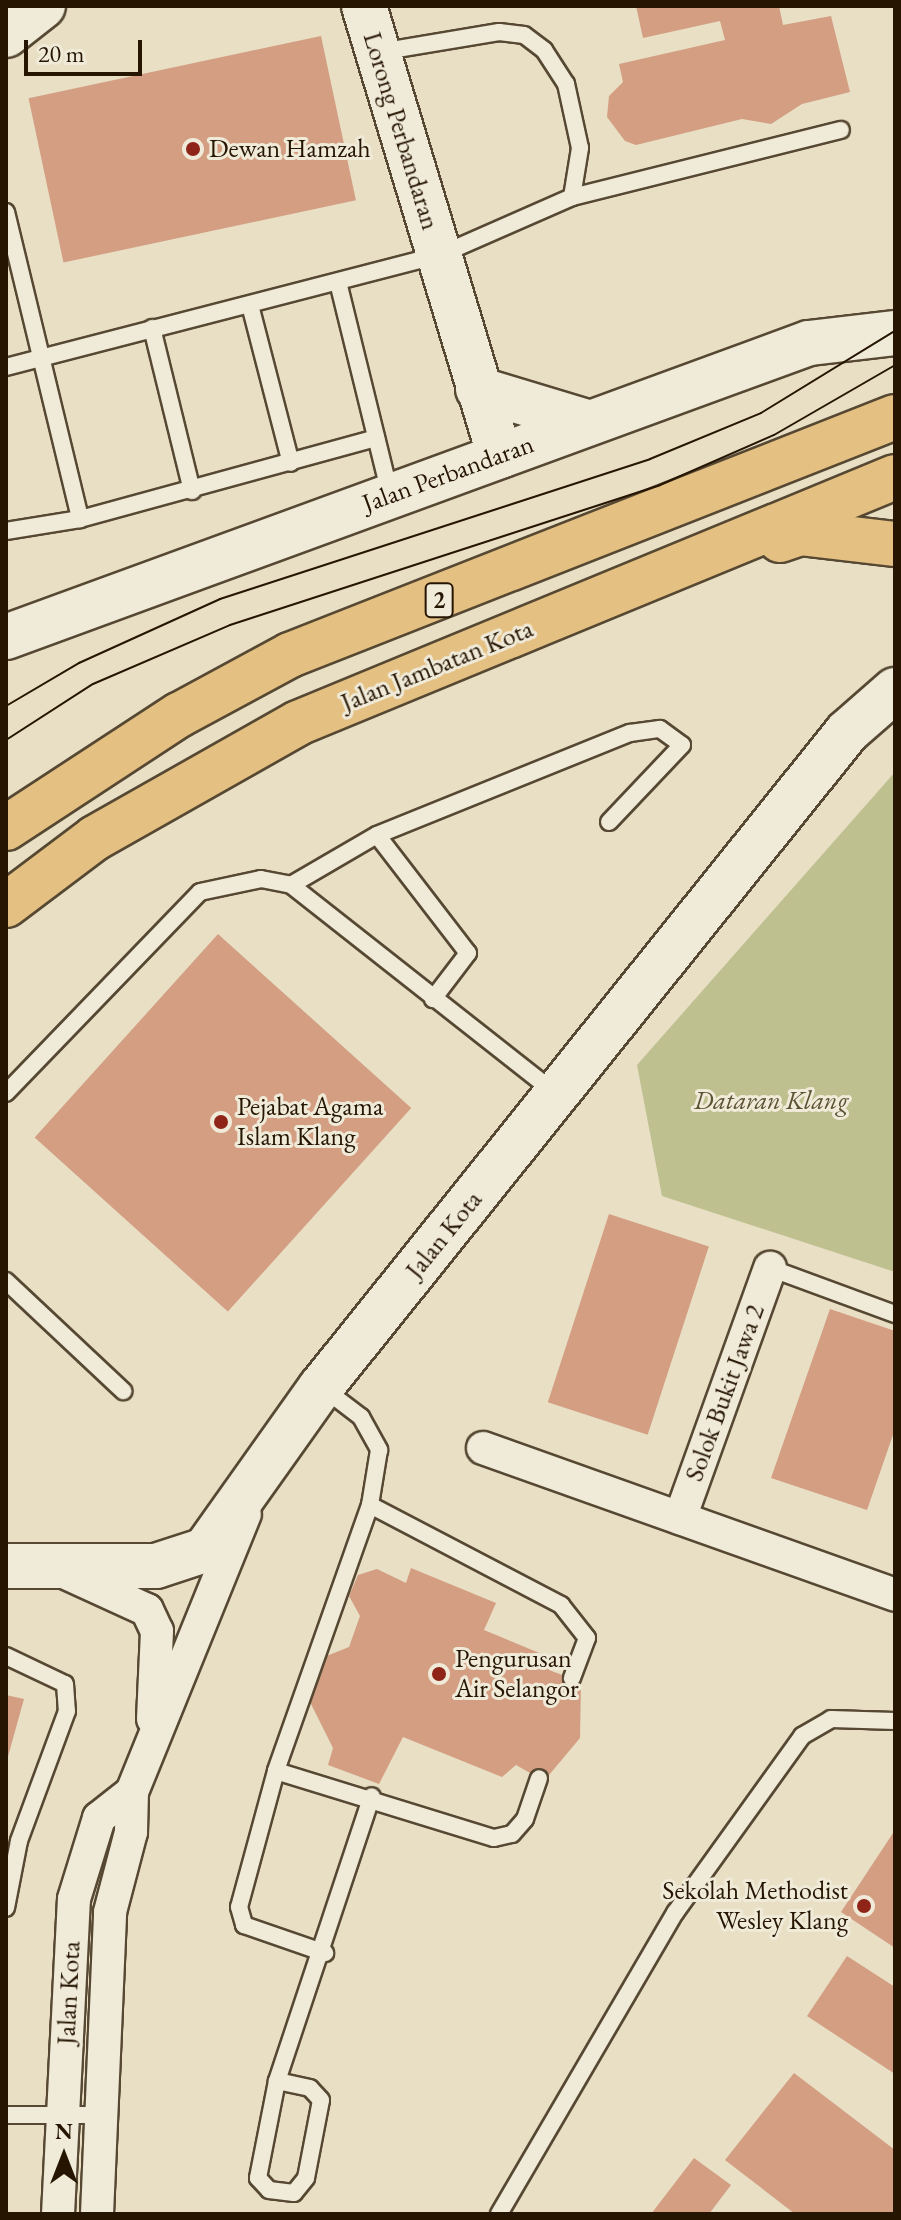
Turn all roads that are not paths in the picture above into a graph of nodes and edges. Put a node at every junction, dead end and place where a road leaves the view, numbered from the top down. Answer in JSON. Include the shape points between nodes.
{"nodes":[{"id":1,"x":43,"y":6,"type":"edge"},
{"id":2,"x":364,"y":6,"type":"edge"},
{"id":3,"x":6,"y":35,"type":"edge"},
{"id":4,"x":389,"y":35,"type":"edge"},
{"id":5,"x":841,"y":130,"type":"dead end"},
{"id":6,"x":572,"y":197,"type":"junction"},
{"id":7,"x":6,"y":212,"type":"edge"},
{"id":8,"x":440,"y":255,"type":"junction"},
{"id":9,"x":338,"y":282,"type":"junction"},
{"id":10,"x":250,"y":305,"type":"junction"},
{"id":11,"x":895,"y":313,"type":"edge"},
{"id":12,"x":152,"y":328,"type":"junction"},
{"id":13,"x":895,"y":333,"type":"edge"},
{"id":14,"x":828,"y":338,"type":"junction"},
{"id":15,"x":39,"y":356,"type":"junction"},
{"id":16,"x":6,"y":367,"type":"edge"},
{"id":17,"x":478,"y":389,"type":"junction"},
{"id":18,"x":895,"y":417,"type":"edge"},
{"id":19,"x":587,"y":422,"type":"junction"},
{"id":20,"x":376,"y":438,"type":"junction"},
{"id":21,"x":500,"y":456,"type":"junction"},
{"id":22,"x":291,"y":463,"type":"junction"},
{"id":23,"x":895,"y":477,"type":"edge"},
{"id":24,"x":192,"y":491,"type":"junction"},
{"id":25,"x":390,"y":495,"type":"junction"},
{"id":26,"x":80,"y":519,"type":"junction"},
{"id":27,"x":6,"y":531,"type":"edge"},
{"id":28,"x":895,"y":544,"type":"edge"},
{"id":29,"x":533,"y":626,"type":"junction"},
{"id":30,"x":11,"y":634,"type":"edge"},
{"id":31,"x":895,"y":657,"type":"edge"},
{"id":32,"x":895,"y":690,"type":"edge"},
{"id":33,"x":847,"y":732,"type":"junction"},
{"id":34,"x":609,"y":822,"type":"dead end"},
{"id":35,"x":6,"y":828,"type":"edge"},
{"id":36,"x":377,"y":835,"type":"junction"},
{"id":37,"x":291,"y":885,"type":"junction"},
{"id":38,"x":6,"y":905,"type":"edge"},
{"id":39,"x":433,"y":999,"type":"junction"},
{"id":40,"x":6,"y":1093,"type":"edge"},
{"id":41,"x":557,"y":1094,"type":"junction"},
{"id":42,"x":770,"y":1268,"type":"joint"},
{"id":43,"x":6,"y":1281,"type":"edge"},
{"id":44,"x":895,"y":1314,"type":"edge"},
{"id":45,"x":321,"y":1387,"type":"junction"},
{"id":46,"x":123,"y":1391,"type":"dead end"},
{"id":47,"x":483,"y":1448,"type":"dead end"},
{"id":48,"x":265,"y":1464,"type":"junction"},
{"id":49,"x":370,"y":1505,"type":"junction"},
{"id":50,"x":680,"y":1518,"type":"junction"},
{"id":51,"x":6,"y":1566,"type":"edge"},
{"id":52,"x":63,"y":1572,"type":"junction"},
{"id":53,"x":895,"y":1595,"type":"edge"},
{"id":54,"x":6,"y":1656,"type":"edge"},
{"id":55,"x":572,"y":1678,"type":"dead end"},
{"id":56,"x":895,"y":1721,"type":"edge"},
{"id":57,"x":151,"y":1747,"type":"junction"},
{"id":58,"x":276,"y":1771,"type":"junction"},
{"id":59,"x":539,"y":1778,"type":"dead end"},
{"id":60,"x":132,"y":1792,"type":"junction"},
{"id":61,"x":372,"y":1796,"type":"junction"},
{"id":62,"x":6,"y":1908,"type":"edge"},
{"id":63,"x":325,"y":1953,"type":"junction"},
{"id":64,"x":277,"y":2081,"type":"junction"},
{"id":65,"x":6,"y":2115,"type":"edge"},
{"id":66,"x":63,"y":2115,"type":"junction"},
{"id":67,"x":100,"y":2115,"type":"junction"},
{"id":68,"x":58,"y":2214,"type":"edge"},
{"id":69,"x":97,"y":2214,"type":"edge"},
{"id":70,"x":499,"y":2214,"type":"edge"}],
"edges":[{"from":1,"to":3,"type":"street"},
{"from":2,"to":4,"type":"street","name":"Lorong Perbandaran"},
{"from":4,"to":6,"type":"lane","via":[[499,32],[524,35],[544,50],[566,84],[580,148]]},
{"from":4,"to":8,"type":"street","name":"Lorong Perbandaran"},
{"from":5,"to":6,"type":"lane"},
{"from":6,"to":8,"type":"lane"},
{"from":7,"to":15,"type":"lane"},
{"from":8,"to":9,"type":"lane"},
{"from":8,"to":17,"type":"street","name":"Lorong Perbandaran"},
{"from":9,"to":10,"type":"lane"},
{"from":9,"to":20,"type":"lane"},
{"from":10,"to":12,"type":"lane"},
{"from":10,"to":22,"type":"lane"},
{"from":11,"to":14,"type":"lane"},
{"from":12,"to":15,"type":"lane"},
{"from":12,"to":24,"type":"lane"},
{"from":13,"to":14,"type":"street","name":"Jalan Perbandaran"},
{"from":14,"to":19,"type":"street","name":"Jalan Perbandaran"},
{"from":15,"to":16,"type":"lane"},
{"from":15,"to":26,"type":"lane"},
{"from":17,"to":19,"type":"street"},
{"from":17,"to":21,"type":"street","name":"Lorong Perbandaran"},
{"from":18,"to":35,"type":"highway","number":"2","via":[[290,655],[179,715]]},
{"from":19,"to":21,"type":"street","name":"Jalan Perbandaran"},
{"from":20,"to":22,"type":"lane"},
{"from":20,"to":25,"type":"lane"},
{"from":21,"to":25,"type":"street","name":"Jalan Perbandaran"},
{"from":22,"to":24,"type":"lane"},
{"from":23,"to":29,"type":"highway","name":"Jalan Jambatan Kota","number":"2"},
{"from":24,"to":26,"type":"lane"},
{"from":25,"to":30,"type":"street","name":"Jalan Perbandaran"},
{"from":26,"to":27,"type":"lane"},
{"from":28,"to":29,"type":"highway","via":[[800,533]]},
{"from":29,"to":38,"type":"highway","name":"Jalan Jambatan Kota","number":"2","via":[[298,723],[95,838]]},
{"from":31,"to":33,"type":"street","name":"Jalan Kota","via":[[861,692]]},
{"from":32,"to":33,"type":"street","name":"Jalan Kota"},
{"from":33,"to":41,"type":"street","name":"Jalan Kota"},
{"from":34,"to":36,"type":"lane","via":[[682,745],[660,729],[630,733]]},
{"from":36,"to":37,"type":"lane"},
{"from":36,"to":39,"type":"lane","via":[[468,953]]},
{"from":37,"to":39,"type":"lane"},
{"from":37,"to":40,"type":"lane","via":[[261,879],[200,892]]},
{"from":39,"to":41,"type":"lane"},
{"from":41,"to":45,"type":"street","name":"Jalan Kota"},
{"from":42,"to":44,"type":"lane"},
{"from":42,"to":50,"type":"street","name":"Solok Bukit Jawa 2"},
{"from":43,"to":46,"type":"lane"},
{"from":45,"to":48,"type":"street","name":"Jalan Kota"},
{"from":45,"to":49,"type":"lane","via":[[361,1417],[379,1450]]},
{"from":47,"to":50,"type":"street"},
{"from":48,"to":52,"type":"street","via":[[205,1550],[156,1566]]},
{"from":48,"to":57,"type":"street","name":"Jalan Kota"},
{"from":49,"to":55,"type":"lane","via":[[561,1605],[587,1638]]},
{"from":49,"to":58,"type":"lane"},
{"from":50,"to":53,"type":"street"},
{"from":51,"to":52,"type":"street"},
{"from":52,"to":57,"type":"street","via":[[147,1610],[157,1631]]},
{"from":54,"to":62,"type":"lane","via":[[65,1684],[67,1711],[19,1841]]},
{"from":56,"to":70,"type":"lane","via":[[831,1719],[802,1736],[675,1913]]},
{"from":57,"to":60,"type":"street","name":"Jalan Kota"},
{"from":58,"to":61,"type":"lane"},
{"from":58,"to":63,"type":"lane","via":[[239,1907],[244,1925]]},
{"from":59,"to":61,"type":"lane","via":[[525,1819],[512,1834],[494,1838]]},
{"from":60,"to":66,"type":"street","name":"Jalan Kota","via":[[99,1818],[74,1899]]},
{"from":60,"to":67,"type":"street","name":"Jalan Kota","via":[[131,1832],[110,1912]]},
{"from":61,"to":63,"type":"lane"},
{"from":63,"to":64,"type":"lane"},
{"from":64,"to":64,"type":"lane","via":[[310,2088],[321,2100],[306,2178],[294,2193],[269,2190],[258,2178]]},
{"from":65,"to":66,"type":"lane"},
{"from":66,"to":67,"type":"lane"},
{"from":66,"to":68,"type":"street","name":"Jalan Kota"},
{"from":67,"to":69,"type":"street","name":"Jalan Kota"}]}
